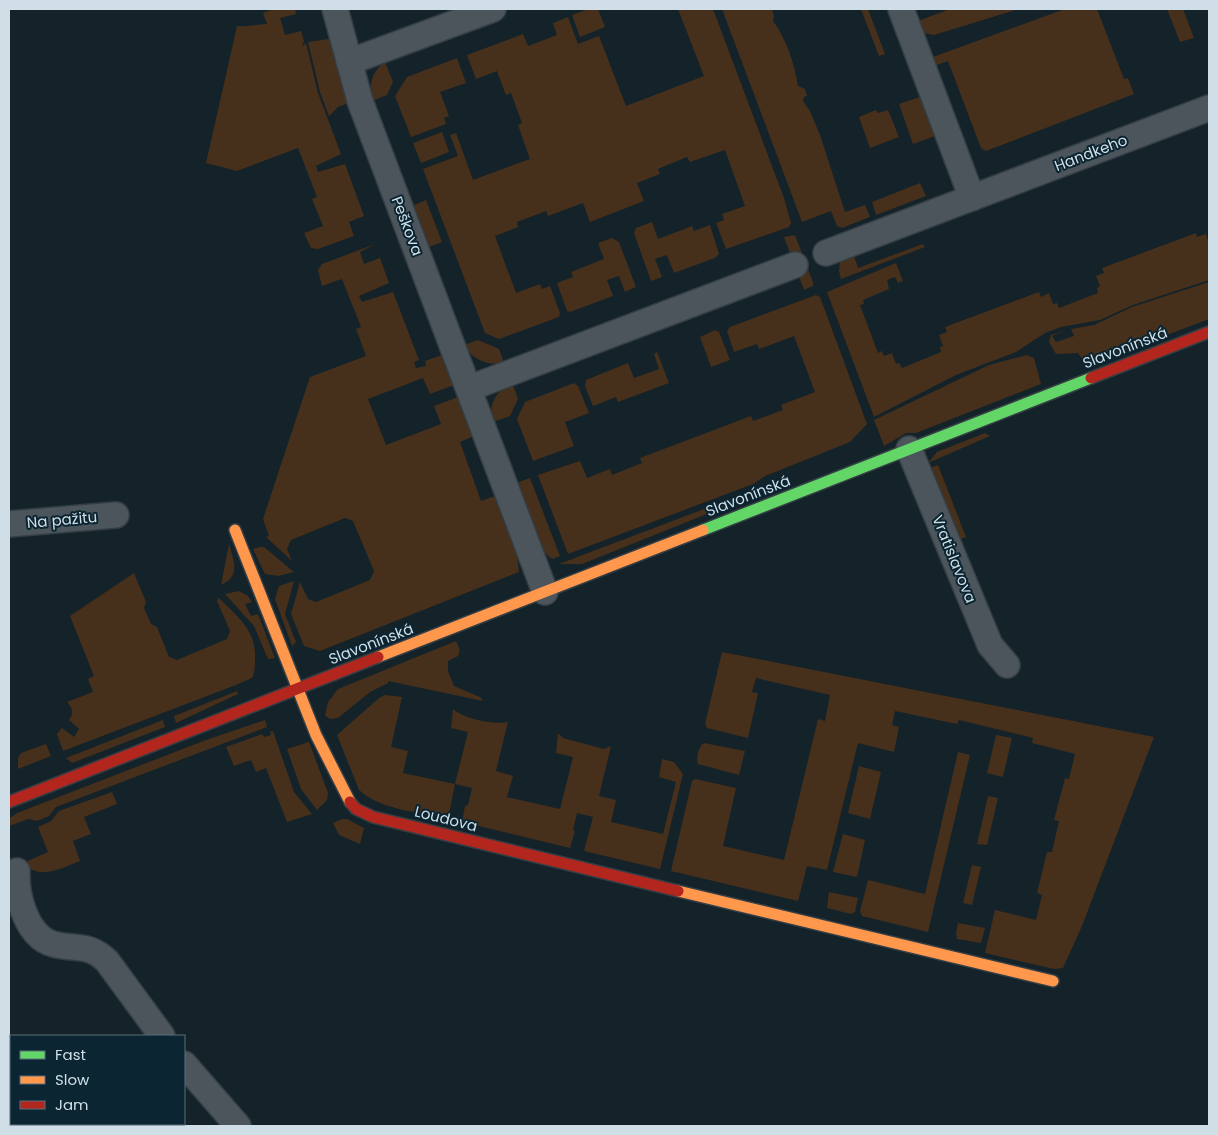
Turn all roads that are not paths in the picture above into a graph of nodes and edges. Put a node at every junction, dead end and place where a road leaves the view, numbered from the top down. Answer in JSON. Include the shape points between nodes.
{"nodes":[{"id":1,"x":335,"y":9,"type":"edge"},
{"id":2,"x":493,"y":9,"type":"edge"},
{"id":3,"x":901,"y":9,"type":"edge"},
{"id":4,"x":348,"y":62,"type":"junction"},
{"id":5,"x":1209,"y":108,"type":"edge"},
{"id":6,"x":972,"y":198,"type":"junction"},
{"id":7,"x":826,"y":253,"type":"dead end"},
{"id":8,"x":795,"y":265,"type":"dead end"},
{"id":9,"x":1209,"y":332,"type":"edge"},
{"id":10,"x":470,"y":388,"type":"junction"},
{"id":11,"x":910,"y":449,"type":"junction"},
{"id":12,"x":116,"y":515,"type":"dead end"},
{"id":13,"x":9,"y":524,"type":"edge"},
{"id":14,"x":235,"y":530,"type":"dead end"},
{"id":15,"x":545,"y":592,"type":"junction"},
{"id":16,"x":1007,"y":665,"type":"dead end"},
{"id":17,"x":298,"y":689,"type":"junction"},
{"id":18,"x":9,"y":802,"type":"edge"},
{"id":19,"x":17,"y":871,"type":"dead end"},
{"id":20,"x":1053,"y":981,"type":"dead end"},
{"id":21,"x":161,"y":1035,"type":"edge"},
{"id":22,"x":185,"y":1065,"type":"edge"},
{"id":23,"x":238,"y":1126,"type":"edge"}],
"edges":[{"from":1,"to":4,"type":"street","name":"Peškova"},
{"from":2,"to":4,"type":"street"},
{"from":3,"to":6,"type":"street"},
{"from":4,"to":10,"type":"street","name":"Peškova"},
{"from":5,"to":6,"type":"street","name":"Handkeho"},
{"from":6,"to":7,"type":"street","name":"Handkeho"},
{"from":8,"to":10,"type":"street"},
{"from":9,"to":11,"type":"main road","name":"Slavonínská"},
{"from":10,"to":15,"type":"street","name":"Peškova"},
{"from":11,"to":15,"type":"main road","name":"Slavonínská"},
{"from":11,"to":16,"type":"street","name":"Vratislavova","via":[[990,645]]},
{"from":12,"to":13,"type":"street","name":"Na pažitu"},
{"from":14,"to":17,"type":"main road"},
{"from":15,"to":17,"type":"main road","name":"Slavonínská"},
{"from":17,"to":18,"type":"main road","name":"Slavonínská"},
{"from":17,"to":20,"type":"main road","name":"Loudova","via":[[346,797],[356,809],[373,817]]},
{"from":19,"to":21,"type":"street","via":[[20,905],[36,932],[51,944],[97,951]]},
{"from":22,"to":23,"type":"street"}]}
